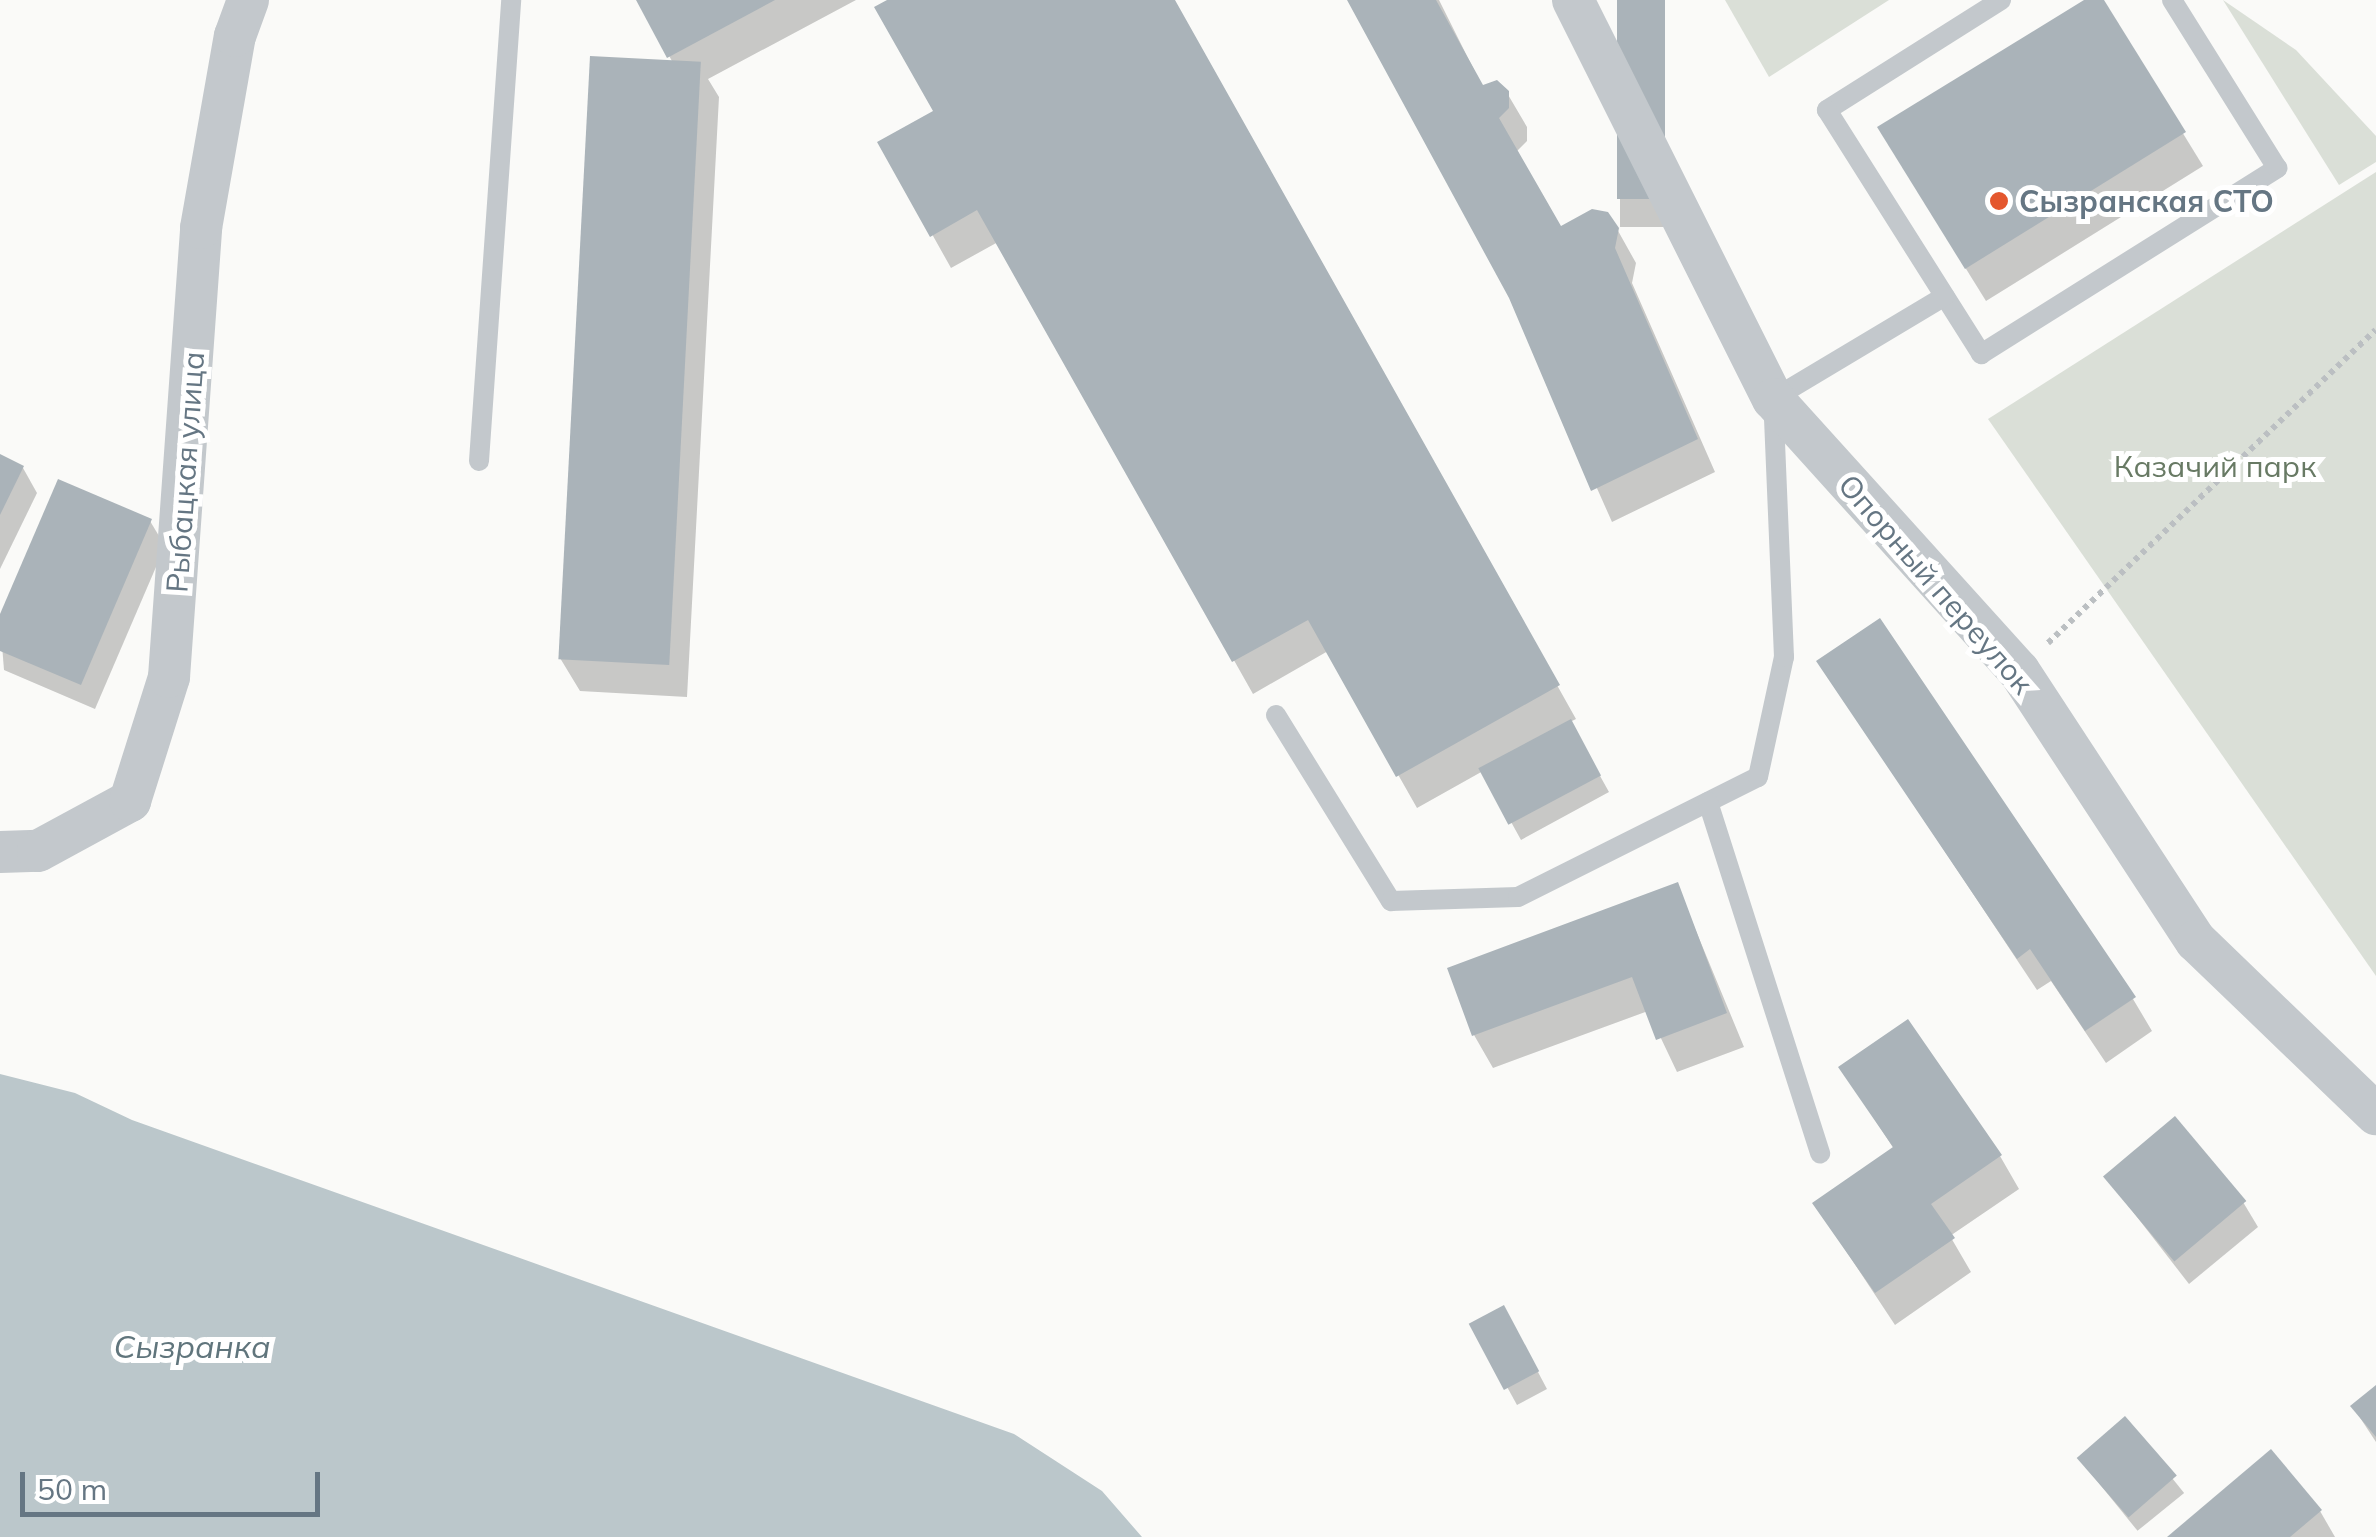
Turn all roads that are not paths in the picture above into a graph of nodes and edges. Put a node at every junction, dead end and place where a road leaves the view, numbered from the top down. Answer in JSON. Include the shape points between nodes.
{"nodes":[{"id":1,"x":248,"y":0,"type":"edge"},
{"id":2,"x":511,"y":0,"type":"edge"},
{"id":3,"x":1573,"y":0,"type":"edge"},
{"id":4,"x":2001,"y":0,"type":"edge"},
{"id":5,"x":2172,"y":0,"type":"edge"},
{"id":6,"x":1944,"y":296,"type":"junction"},
{"id":7,"x":1773,"y":399,"type":"junction"},
{"id":8,"x":480,"y":461,"type":"dead end"},
{"id":9,"x":1276,"y":715,"type":"dead end"},
{"id":10,"x":1708,"y":802,"type":"junction"},
{"id":11,"x":0,"y":852,"type":"edge"},
{"id":12,"x":2376,"y":1114,"type":"edge"},
{"id":13,"x":1820,"y":1154,"type":"dead end"}],
"edges":[{"from":1,"to":11,"type":"street","name":"Рыбацкая улица","via":[[234,36],[201,228],[169,678],[130,801],[38,851]]},
{"from":2,"to":8,"type":"lane"},
{"from":3,"to":7,"type":"street","name":"Опорный переулок"},
{"from":4,"to":6,"type":"lane","via":[[1827,110]]},
{"from":5,"to":6,"type":"lane","via":[[2278,168],[1981,354]]},
{"from":6,"to":7,"type":"lane"},
{"from":7,"to":10,"type":"lane","via":[[1784,658],[1758,777]]},
{"from":7,"to":12,"type":"street","name":"Опорный переулок","via":[[2018,671],[2196,941]]},
{"from":9,"to":10,"type":"lane","via":[[1391,901],[1518,897]]},
{"from":10,"to":13,"type":"lane"}]}
